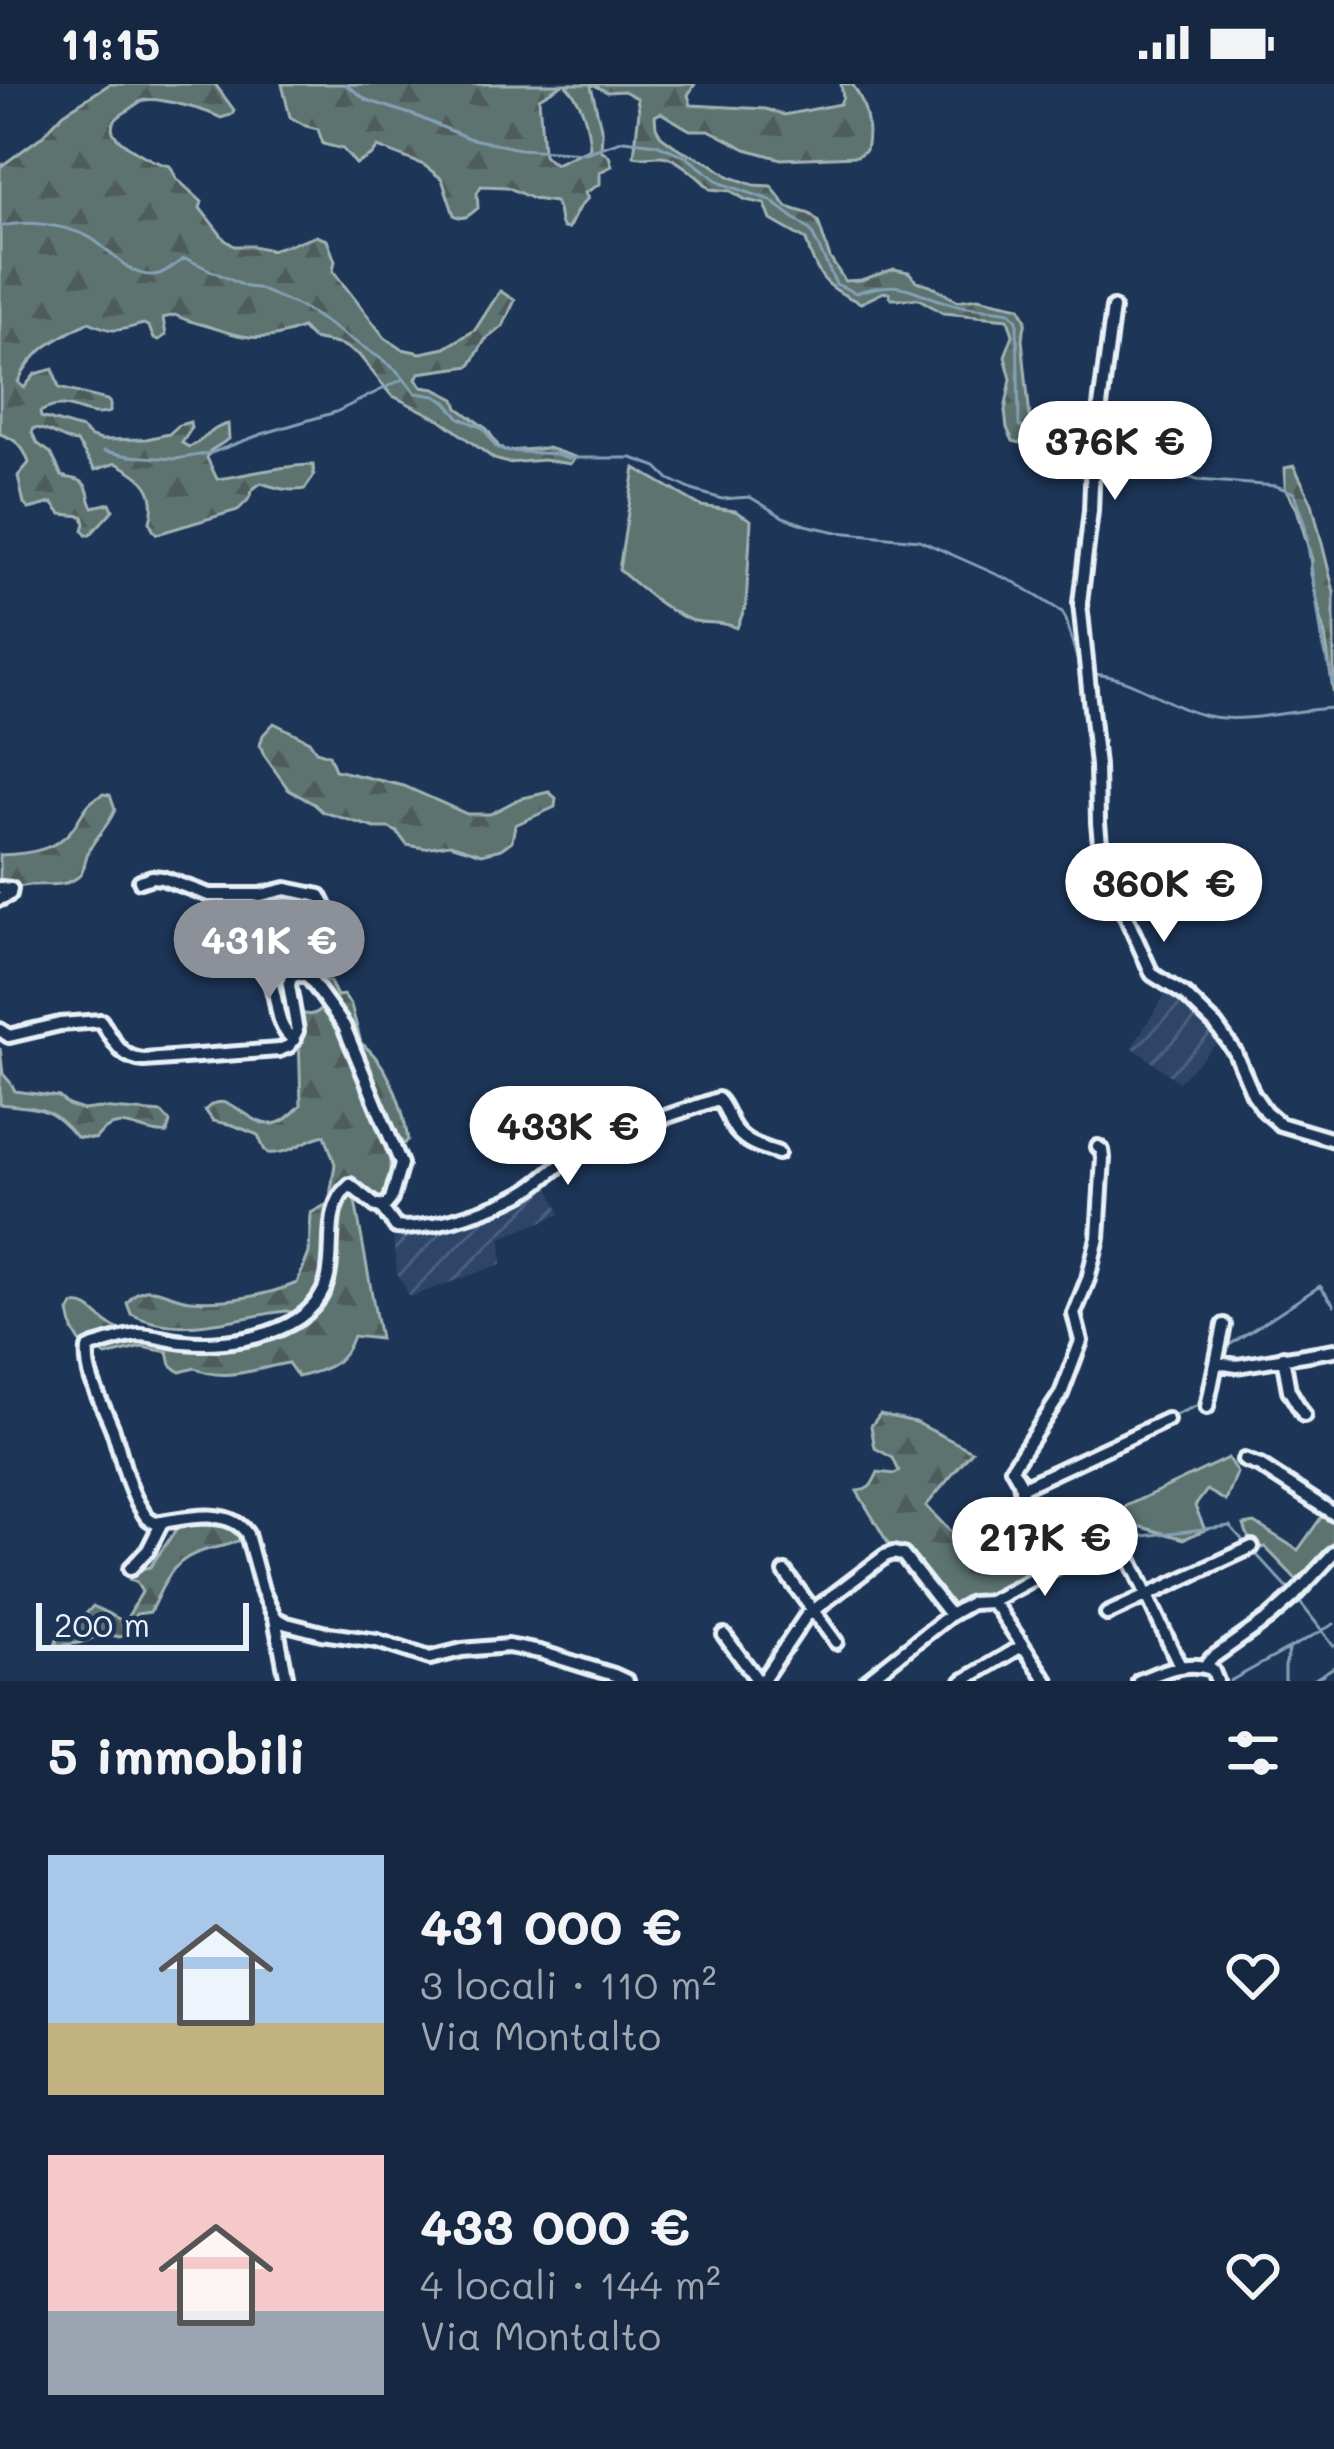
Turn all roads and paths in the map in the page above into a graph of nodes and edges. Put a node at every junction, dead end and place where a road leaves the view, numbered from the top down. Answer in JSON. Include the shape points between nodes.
{"nodes":[{"id":1,"x":1113,"y":308,"type":"dead end"},
{"id":2,"x":140,"y":881,"type":"dead end"},
{"id":3,"x":0,"y":888,"type":"edge"},
{"id":4,"x":0,"y":899,"type":"edge"},
{"id":5,"x":0,"y":1030,"type":"edge"},
{"id":6,"x":294,"y":1040,"type":"junction"},
{"id":7,"x":1334,"y":1140,"type":"edge"},
{"id":8,"x":1098,"y":1148,"type":"dead end"},
{"id":9,"x":778,"y":1153,"type":"dead end"},
{"id":10,"x":381,"y":1207,"type":"junction"},
{"id":11,"x":1224,"y":1325,"type":"dead end"},
{"id":12,"x":1334,"y":1350,"type":"edge"},
{"id":13,"x":1283,"y":1357,"type":"junction"},
{"id":14,"x":1217,"y":1363,"type":"junction"},
{"id":15,"x":1207,"y":1407,"type":"dead end"},
{"id":16,"x":1304,"y":1415,"type":"dead end"},
{"id":17,"x":1166,"y":1420,"type":"dead end"},
{"id":18,"x":1244,"y":1460,"type":"dead end"},
{"id":19,"x":1021,"y":1488,"type":"junction"},
{"id":20,"x":1334,"y":1514,"type":"edge"},
{"id":21,"x":162,"y":1522,"type":"junction"},
{"id":22,"x":1252,"y":1547,"type":"dead end"},
{"id":23,"x":1334,"y":1552,"type":"edge"},
{"id":24,"x":1078,"y":1555,"type":"dead end"},
{"id":25,"x":1130,"y":1557,"type":"dead end"},
{"id":26,"x":130,"y":1569,"type":"dead end"},
{"id":27,"x":785,"y":1572,"type":"dead end"},
{"id":28,"x":1035,"y":1578,"type":"junction"},
{"id":29,"x":1146,"y":1595,"type":"junction"},
{"id":30,"x":990,"y":1602,"type":"junction"},
{"id":31,"x":813,"y":1609,"type":"junction"},
{"id":32,"x":1107,"y":1614,"type":"dead end"},
{"id":33,"x":950,"y":1616,"type":"junction"},
{"id":34,"x":275,"y":1618,"type":"junction"},
{"id":35,"x":724,"y":1635,"type":"dead end"},
{"id":36,"x":836,"y":1642,"type":"dead end"},
{"id":37,"x":1022,"y":1646,"type":"junction"},
{"id":38,"x":1180,"y":1666,"type":"junction"},
{"id":39,"x":1205,"y":1666,"type":"junction"},
{"id":40,"x":1217,"y":1679,"type":"edge"},
{"id":41,"x":287,"y":1681,"type":"edge"},
{"id":42,"x":627,"y":1681,"type":"edge"},
{"id":43,"x":760,"y":1681,"type":"edge"},
{"id":44,"x":866,"y":1681,"type":"edge"},
{"id":45,"x":963,"y":1681,"type":"edge"},
{"id":46,"x":1047,"y":1681,"type":"edge"},
{"id":47,"x":1138,"y":1681,"type":"edge"}],
"edges":[{"from":1,"to":7,"type":"street","via":[[1080,603],[1102,862],[1152,974],[1216,1025],[1265,1111],[1280,1124]]},
{"from":2,"to":6,"type":"street","via":[[162,878],[209,895],[286,889],[320,896],[330,916],[319,933],[259,931],[233,945],[268,977],[279,1024]]},
{"from":3,"to":4,"type":"street","via":[[11,889]]},
{"from":5,"to":6,"type":"street","via":[[9,1036],[101,1021],[123,1055],[144,1060],[280,1050]]},
{"from":6,"to":10,"type":"street","via":[[289,985],[307,975],[344,1026],[399,1156],[391,1199]]},
{"from":8,"to":19,"type":"street","via":[[1100,1223],[1074,1314],[1081,1341],[1061,1394],[1012,1468]]},
{"from":9,"to":10,"type":"street","via":[[737,1134],[718,1099],[570,1158],[529,1190],[470,1214],[411,1230],[396,1227]]},
{"from":10,"to":21,"type":"street","via":[[355,1187],[342,1191],[322,1293],[283,1326],[219,1342],[141,1335],[88,1349],[92,1382],[139,1507]]},
{"from":11,"to":14,"type":"street"},
{"from":12,"to":13,"type":"street"},
{"from":13,"to":14,"type":"street"},
{"from":13,"to":16,"type":"street"},
{"from":14,"to":15,"type":"street"},
{"from":17,"to":19,"type":"street"},
{"from":18,"to":20,"type":"street"},
{"from":19,"to":28,"type":"street"},
{"from":21,"to":26,"type":"street"},
{"from":21,"to":34,"type":"street","via":[[236,1520]]},
{"from":22,"to":29,"type":"street"},
{"from":23,"to":39,"type":"street","via":[[1293,1597]]},
{"from":24,"to":28,"type":"street"},
{"from":25,"to":29,"type":"street"},
{"from":27,"to":31,"type":"street"},
{"from":28,"to":30,"type":"street"},
{"from":29,"to":32,"type":"street"},
{"from":29,"to":38,"type":"street"},
{"from":30,"to":33,"type":"street"},
{"from":30,"to":37,"type":"street"},
{"from":31,"to":33,"type":"street","via":[[893,1553],[903,1555]]},
{"from":31,"to":36,"type":"street"},
{"from":31,"to":43,"type":"street"},
{"from":33,"to":44,"type":"street"},
{"from":34,"to":41,"type":"street"},
{"from":34,"to":42,"type":"street","via":[[430,1658],[508,1646]]},
{"from":35,"to":43,"type":"street"},
{"from":37,"to":45,"type":"street"},
{"from":37,"to":46,"type":"street"},
{"from":38,"to":39,"type":"street"},
{"from":38,"to":47,"type":"street"},
{"from":39,"to":40,"type":"street"}]}
